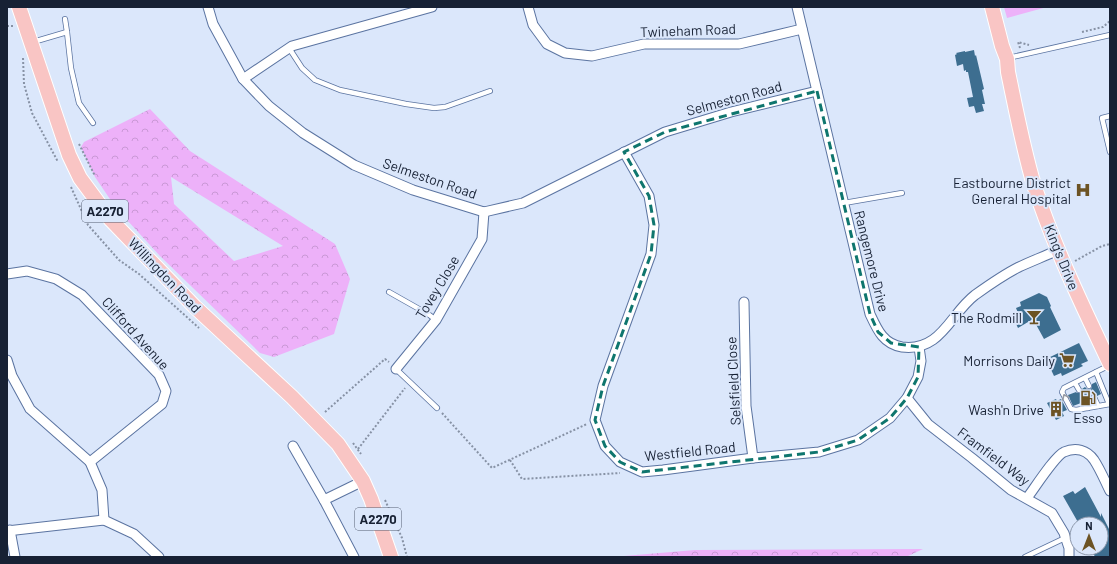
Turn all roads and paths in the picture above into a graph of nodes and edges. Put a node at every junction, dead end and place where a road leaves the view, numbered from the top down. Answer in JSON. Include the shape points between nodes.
{"nodes":[{"id":1,"x":19,"y":7,"type":"edge"},
{"id":2,"x":208,"y":7,"type":"edge"},
{"id":3,"x":432,"y":7,"type":"edge"},
{"id":4,"x":528,"y":7,"type":"edge"},
{"id":5,"x":797,"y":7,"type":"edge"},
{"id":6,"x":992,"y":7,"type":"edge"},
{"id":7,"x":65,"y":19,"type":"dead end"},
{"id":8,"x":802,"y":29,"type":"junction"},
{"id":9,"x":67,"y":32,"type":"junction"},
{"id":10,"x":1110,"y":35,"type":"edge"},
{"id":11,"x":32,"y":42,"type":"junction"},
{"id":12,"x":289,"y":48,"type":"junction"},
{"id":13,"x":1007,"y":59,"type":"junction"},
{"id":14,"x":243,"y":79,"type":"junction"},
{"id":15,"x":817,"y":90,"type":"junction"},
{"id":16,"x":490,"y":91,"type":"dead end"},
{"id":17,"x":1110,"y":116,"type":"edge"},
{"id":18,"x":93,"y":123,"type":"dead end"},
{"id":19,"x":78,"y":142,"type":"dead end"},
{"id":20,"x":624,"y":152,"type":"junction"},
{"id":21,"x":1110,"y":152,"type":"edge"},
{"id":22,"x":95,"y":178,"type":"dead end"},
{"id":23,"x":902,"y":193,"type":"dead end"},
{"id":24,"x":844,"y":203,"type":"junction"},
{"id":25,"x":484,"y":212,"type":"junction"},
{"id":26,"x":1110,"y":244,"type":"edge"},
{"id":27,"x":1058,"y":250,"type":"junction"},
{"id":28,"x":1065,"y":267,"type":"junction"},
{"id":29,"x":7,"y":274,"type":"edge"},
{"id":30,"x":389,"y":292,"type":"dead end"},
{"id":31,"x":744,"y":302,"type":"dead end"},
{"id":32,"x":436,"y":320,"type":"junction"},
{"id":33,"x":919,"y":346,"type":"junction"},
{"id":34,"x":7,"y":360,"type":"edge"},
{"id":35,"x":1110,"y":364,"type":"edge"},
{"id":36,"x":396,"y":369,"type":"junction"},
{"id":37,"x":1096,"y":372,"type":"junction"},
{"id":38,"x":1085,"y":378,"type":"junction"},
{"id":39,"x":410,"y":382,"type":"junction"},
{"id":40,"x":1076,"y":383,"type":"junction"},
{"id":41,"x":1089,"y":386,"type":"dead end"},
{"id":42,"x":1079,"y":390,"type":"dead end"},
{"id":43,"x":1094,"y":397,"type":"dead end"},
{"id":44,"x":907,"y":398,"type":"junction"},
{"id":45,"x":1084,"y":402,"type":"dead end"},
{"id":46,"x":1110,"y":404,"type":"edge"},
{"id":47,"x":1098,"y":406,"type":"junction"},
{"id":48,"x":437,"y":408,"type":"joint"},
{"id":49,"x":1088,"y":408,"type":"junction"},
{"id":50,"x":328,"y":415,"type":"dead end"},
{"id":51,"x":595,"y":420,"type":"junction"},
{"id":52,"x":350,"y":439,"type":"dead end"},
{"id":53,"x":293,"y":446,"type":"dead end"},
{"id":54,"x":753,"y":458,"type":"junction"},
{"id":55,"x":510,"y":460,"type":"junction"},
{"id":56,"x":90,"y":462,"type":"junction"},
{"id":57,"x":642,"y":472,"type":"junction"},
{"id":58,"x":363,"y":481,"type":"junction"},
{"id":59,"x":1110,"y":491,"type":"edge"},
{"id":60,"x":1027,"y":498,"type":"junction"},
{"id":61,"x":324,"y":500,"type":"junction"},
{"id":62,"x":104,"y":520,"type":"junction"},
{"id":63,"x":9,"y":530,"type":"edge"},
{"id":64,"x":1065,"y":538,"type":"junction"},
{"id":65,"x":15,"y":557,"type":"edge"},
{"id":66,"x":159,"y":557,"type":"edge"},
{"id":67,"x":354,"y":557,"type":"edge"},
{"id":68,"x":390,"y":557,"type":"edge"},
{"id":69,"x":1025,"y":557,"type":"edge"},
{"id":70,"x":1069,"y":557,"type":"edge"}],
"edges":[{"from":1,"to":11,"type":"main road","name":"Willingdon Road","number":"A2270"},
{"from":2,"to":14,"type":"street","name":"Selmeston Road","via":[[213,24]]},
{"from":3,"to":12,"type":"street"},
{"from":4,"to":8,"type":"street","name":"Twineham Road","via":[[533,25],[547,44],[565,53],[592,56],[644,44],[739,44]]},
{"from":5,"to":8,"type":"street","name":"Rangemore Drive"},
{"from":6,"to":13,"type":"main road","name":"King's Drive"},
{"from":7,"to":9,"type":"lane"},
{"from":8,"to":15,"type":"street","name":"Rangemore Drive"},
{"from":9,"to":11,"type":"lane"},
{"from":9,"to":18,"type":"lane","via":[[70,68],[79,103]]},
{"from":10,"to":13,"type":"lane"},
{"from":11,"to":58,"type":"main road","name":"Willingdon Road","number":"A2270","via":[[69,155],[80,178],[111,220],[195,307],[338,444]]},
{"from":12,"to":14,"type":"street"},
{"from":12,"to":16,"type":"lane","via":[[302,68],[315,80],[340,90],[434,108],[445,107]]},
{"from":13,"to":27,"type":"main road","name":"King's Drive","via":[[1034,183]]},
{"from":14,"to":25,"type":"street","name":"Selmeston Road","via":[[269,106],[303,133],[354,165],[413,190]]},
{"from":15,"to":20,"type":"street","name":"Selmeston Road","via":[[664,132]]},
{"from":15,"to":24,"type":"street","name":"Rangemore Drive"},
{"from":17,"to":21,"type":"lane","via":[[1102,118]]},
{"from":19,"to":22,"type":"path"},
{"from":20,"to":25,"type":"street","name":"Selmeston Road","via":[[523,203]]},
{"from":20,"to":51,"type":"street","via":[[649,196],[654,224],[653,240],[651,254],[603,386]]},
{"from":23,"to":24,"type":"lane"},
{"from":24,"to":33,"type":"street","name":"Rangemore Drive","via":[[870,314],[878,332],[890,343],[909,348]]},
{"from":25,"to":32,"type":"street","name":"Tovey Close","via":[[482,239]]},
{"from":26,"to":28,"type":"path"},
{"from":27,"to":28,"type":"main road","name":"King's Drive"},
{"from":27,"to":33,"type":"street","name":"Rangemore Drive","via":[[992,283],[969,299],[936,338]]},
{"from":28,"to":35,"type":"main road","name":"King's Drive"},
{"from":29,"to":56,"type":"street","name":"Clifford Avenue","via":[[27,271],[56,279],[82,295],[159,376],[166,390],[162,404]]},
{"from":30,"to":32,"type":"lane"},
{"from":31,"to":54,"type":"street","name":"Selsfield Close","via":[[746,406]]},
{"from":32,"to":36,"type":"street","name":"Tovey Close"},
{"from":33,"to":44,"type":"street","name":"Westfield Road","via":[[921,361],[918,377]]},
{"from":34,"to":56,"type":"street","via":[[12,376],[30,409]]},
{"from":35,"to":37,"type":"lane"},
{"from":36,"to":39,"type":"lane"},
{"from":36,"to":50,"type":"path","via":[[385,359],[325,412]]},
{"from":37,"to":38,"type":"lane"},
{"from":37,"to":46,"type":"lane"},
{"from":38,"to":40,"type":"lane"},
{"from":38,"to":41,"type":"lane"},
{"from":39,"to":48,"type":"lane"},
{"from":39,"to":52,"type":"path","via":[[358,449]]},
{"from":40,"to":42,"type":"lane"},
{"from":49,"to":40,"type":"lane","one_way":true,"via":[[1071,409],[1062,392],[1064,388]]},
{"from":43,"to":47,"type":"lane"},
{"from":44,"to":54,"type":"street","name":"Westfield Road","via":[[890,418],[858,440],[819,452]]},
{"from":44,"to":60,"type":"street","name":"Framfield Way","via":[[928,424],[1011,490]]},
{"from":45,"to":49,"type":"lane"},
{"from":46,"to":47,"type":"lane"},
{"from":47,"to":49,"type":"lane"},
{"from":48,"to":55,"type":"path","via":[[492,468]]},
{"from":51,"to":55,"type":"path"},
{"from":51,"to":57,"type":"street","name":"Westfield Road","via":[[605,446],[620,462]]},
{"from":53,"to":61,"type":"street"},
{"from":54,"to":57,"type":"street","name":"Westfield Road"},
{"from":55,"to":57,"type":"path","via":[[522,479]]},
{"from":56,"to":62,"type":"street","via":[[102,490]]},
{"from":58,"to":61,"type":"street"},
{"from":58,"to":68,"type":"main road","name":"Willingdon Road","number":"A2270"},
{"from":59,"to":60,"type":"street","via":[[1094,460],[1086,452],[1079,450],[1063,453]]},
{"from":60,"to":64,"type":"street","name":"Framfield Way","via":[[1052,512]]},
{"from":61,"to":67,"type":"street"},
{"from":62,"to":63,"type":"street"},
{"from":62,"to":66,"type":"street","via":[[134,534]]},
{"from":63,"to":65,"type":"street"},
{"from":64,"to":69,"type":"lane"},
{"from":64,"to":70,"type":"street","name":"Framfield Way"}]}
